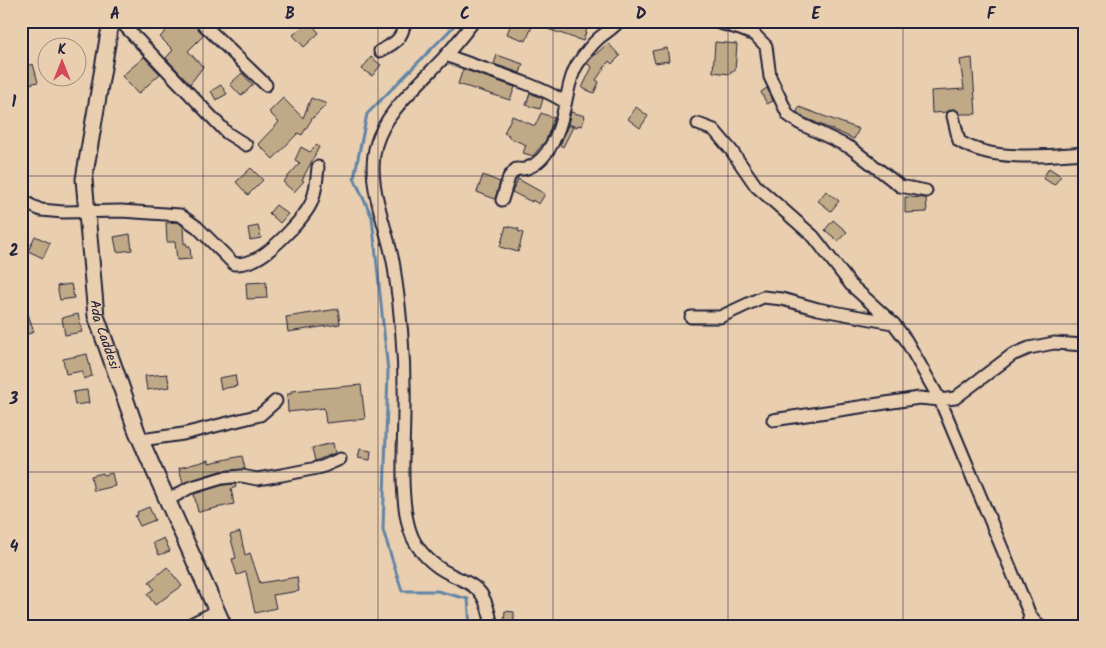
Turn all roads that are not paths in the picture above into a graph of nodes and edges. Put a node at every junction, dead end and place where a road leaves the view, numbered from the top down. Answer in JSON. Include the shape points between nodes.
{"nodes":[{"id":1,"x":111,"y":21,"type":"edge"},
{"id":2,"x":120,"y":21,"type":"edge"},
{"id":3,"x":200,"y":21,"type":"edge"},
{"id":4,"x":406,"y":21,"type":"edge"},
{"id":5,"x":474,"y":21,"type":"edge"},
{"id":6,"x":619,"y":21,"type":"edge"},
{"id":7,"x":713,"y":21,"type":"edge"},
{"id":8,"x":380,"y":51,"type":"dead end"},
{"id":9,"x":446,"y":55,"type":"junction"},
{"id":10,"x":266,"y":85,"type":"dead end"},
{"id":11,"x":565,"y":102,"type":"junction"},
{"id":12,"x":953,"y":116,"type":"dead end"},
{"id":13,"x":698,"y":124,"type":"dead end"},
{"id":14,"x":246,"y":146,"type":"dead end"},
{"id":15,"x":1085,"y":153,"type":"edge"},
{"id":16,"x":318,"y":167,"type":"dead end"},
{"id":17,"x":926,"y":192,"type":"dead end"},
{"id":18,"x":21,"y":198,"type":"edge"},
{"id":19,"x":502,"y":200,"type":"dead end"},
{"id":20,"x":87,"y":212,"type":"junction"},
{"id":21,"x":691,"y":317,"type":"dead end"},
{"id":22,"x":894,"y":324,"type":"junction"},
{"id":23,"x":1085,"y":345,"type":"edge"},
{"id":24,"x":940,"y":400,"type":"junction"},
{"id":25,"x":276,"y":401,"type":"dead end"},
{"id":26,"x":773,"y":420,"type":"dead end"},
{"id":27,"x":141,"y":440,"type":"junction"},
{"id":28,"x":340,"y":459,"type":"dead end"},
{"id":29,"x":168,"y":500,"type":"junction"},
{"id":30,"x":217,"y":611,"type":"junction"},
{"id":31,"x":1030,"y":615,"type":"junction"},
{"id":32,"x":185,"y":627,"type":"edge"},
{"id":33,"x":224,"y":627,"type":"edge"},
{"id":34,"x":492,"y":627,"type":"edge"},
{"id":35,"x":1027,"y":627,"type":"edge"},
{"id":36,"x":1040,"y":627,"type":"edge"}],
"edges":[{"from":1,"to":20,"type":"main road","name":"Ada Caddesi","via":[[84,179]]},
{"from":2,"to":14,"type":"street","via":[[227,133]]},
{"from":3,"to":10,"type":"street"},
{"from":4,"to":8,"type":"street","via":[[396,43]]},
{"from":5,"to":9,"type":"street"},
{"from":6,"to":11,"type":"street","via":[[614,29],[599,38],[576,66]]},
{"from":7,"to":17,"type":"street","via":[[755,35],[766,46],[770,77],[788,115],[851,148],[900,186]]},
{"from":9,"to":11,"type":"street","via":[[540,88]]},
{"from":9,"to":34,"type":"street","via":[[386,121],[374,152],[372,177],[391,248],[399,308],[403,460],[410,533],[432,563],[481,593],[489,608]]},
{"from":11,"to":19,"type":"street","via":[[546,154],[527,169],[516,169],[509,177]]},
{"from":12,"to":15,"type":"street","via":[[959,141],[969,148],[1000,154],[1056,156]]},
{"from":13,"to":22,"type":"street","via":[[714,130],[756,186],[814,237],[850,285]]},
{"from":16,"to":20,"type":"street","via":[[312,202],[301,218],[275,246],[257,259],[241,264],[234,264],[197,227],[180,215]]},
{"from":18,"to":20,"type":"street","via":[[42,210]]},
{"from":20,"to":27,"type":"main road","name":"Ada Caddesi","via":[[96,316]]},
{"from":21,"to":22,"type":"street","via":[[720,316],[763,297]]},
{"from":22,"to":24,"type":"street"},
{"from":23,"to":24,"type":"street","via":[[1054,343],[1029,348],[1012,355],[955,398]]},
{"from":24,"to":26,"type":"street","via":[[919,398]]},
{"from":24,"to":31,"type":"street"},
{"from":25,"to":27,"type":"street","via":[[260,414],[183,434]]},
{"from":27,"to":29,"type":"main road","name":"Ada Caddesi"},
{"from":28,"to":29,"type":"street","via":[[322,467],[282,475],[257,479],[242,476],[222,478],[189,488]]},
{"from":29,"to":30,"type":"main road","name":"Ada Caddesi"},
{"from":30,"to":32,"type":"street"},
{"from":30,"to":33,"type":"main road","name":"Ada Caddesi"},
{"from":31,"to":35,"type":"street"},
{"from":31,"to":36,"type":"street"}]}
